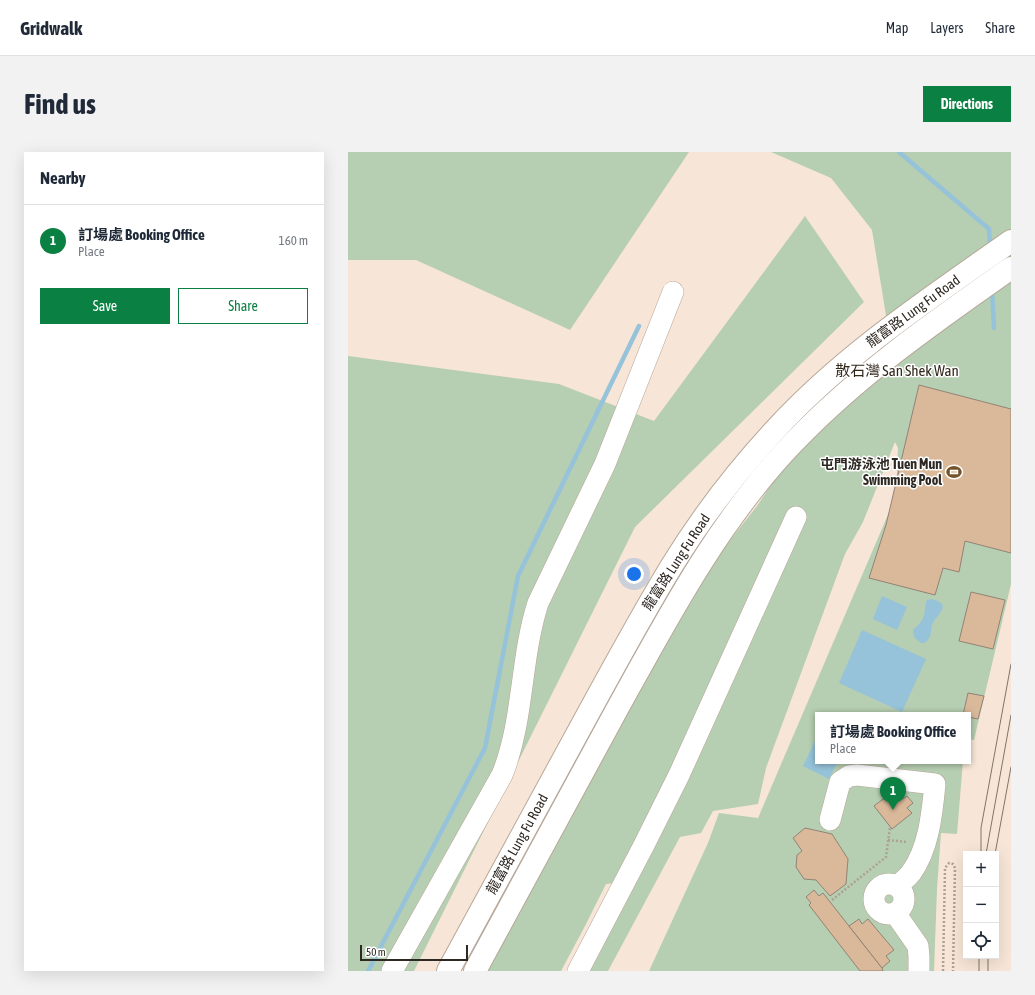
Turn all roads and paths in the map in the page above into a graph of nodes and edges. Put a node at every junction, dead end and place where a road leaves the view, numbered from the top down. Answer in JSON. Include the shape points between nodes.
{"nodes":[{"id":1,"x":1011,"y":241,"type":"edge"},
{"id":2,"x":1011,"y":268,"type":"edge"},
{"id":3,"x":673,"y":292,"type":"dead end"},
{"id":4,"x":796,"y":517,"type":"dead end"},
{"id":5,"x":830,"y":820,"type":"dead end"},
{"id":6,"x":890,"y":827,"type":"dead end"},
{"id":7,"x":832,"y":900,"type":"dead end"},
{"id":8,"x":392,"y":971,"type":"edge"},
{"id":9,"x":448,"y":971,"type":"edge"},
{"id":10,"x":475,"y":971,"type":"edge"},
{"id":11,"x":578,"y":971,"type":"edge"},
{"id":12,"x":919,"y":971,"type":"edge"},
{"id":13,"x":943,"y":971,"type":"edge"},
{"id":14,"x":953,"y":971,"type":"edge"}],
"edges":[{"from":1,"to":9,"type":"main road","name":"龍富路 Lung Fu Road","via":[[863,348],[778,427],[729,485],[690,538],[630,637]]},
{"from":2,"to":10,"type":"main road","name":"龍富路 Lung Fu Road","via":[[940,318],[860,380],[794,442],[726,525],[668,617]]},
{"from":3,"to":8,"type":"lane","via":[[602,469],[538,603],[511,745],[502,775]]},
{"from":4,"to":11,"type":"lane","via":[[679,775]]},
{"from":5,"to":12,"type":"lane","via":[[840,782],[849,776],[935,784],[932,819],[910,874],[898,886],[887,883],[882,885],[873,897],[879,911],[895,913],[918,946]]},
{"from":6,"to":7,"type":"path","via":[[886,857]]},
{"from":13,"to":14,"type":"path","via":[[946,868],[949,863],[954,864],[955,868]]}]}
